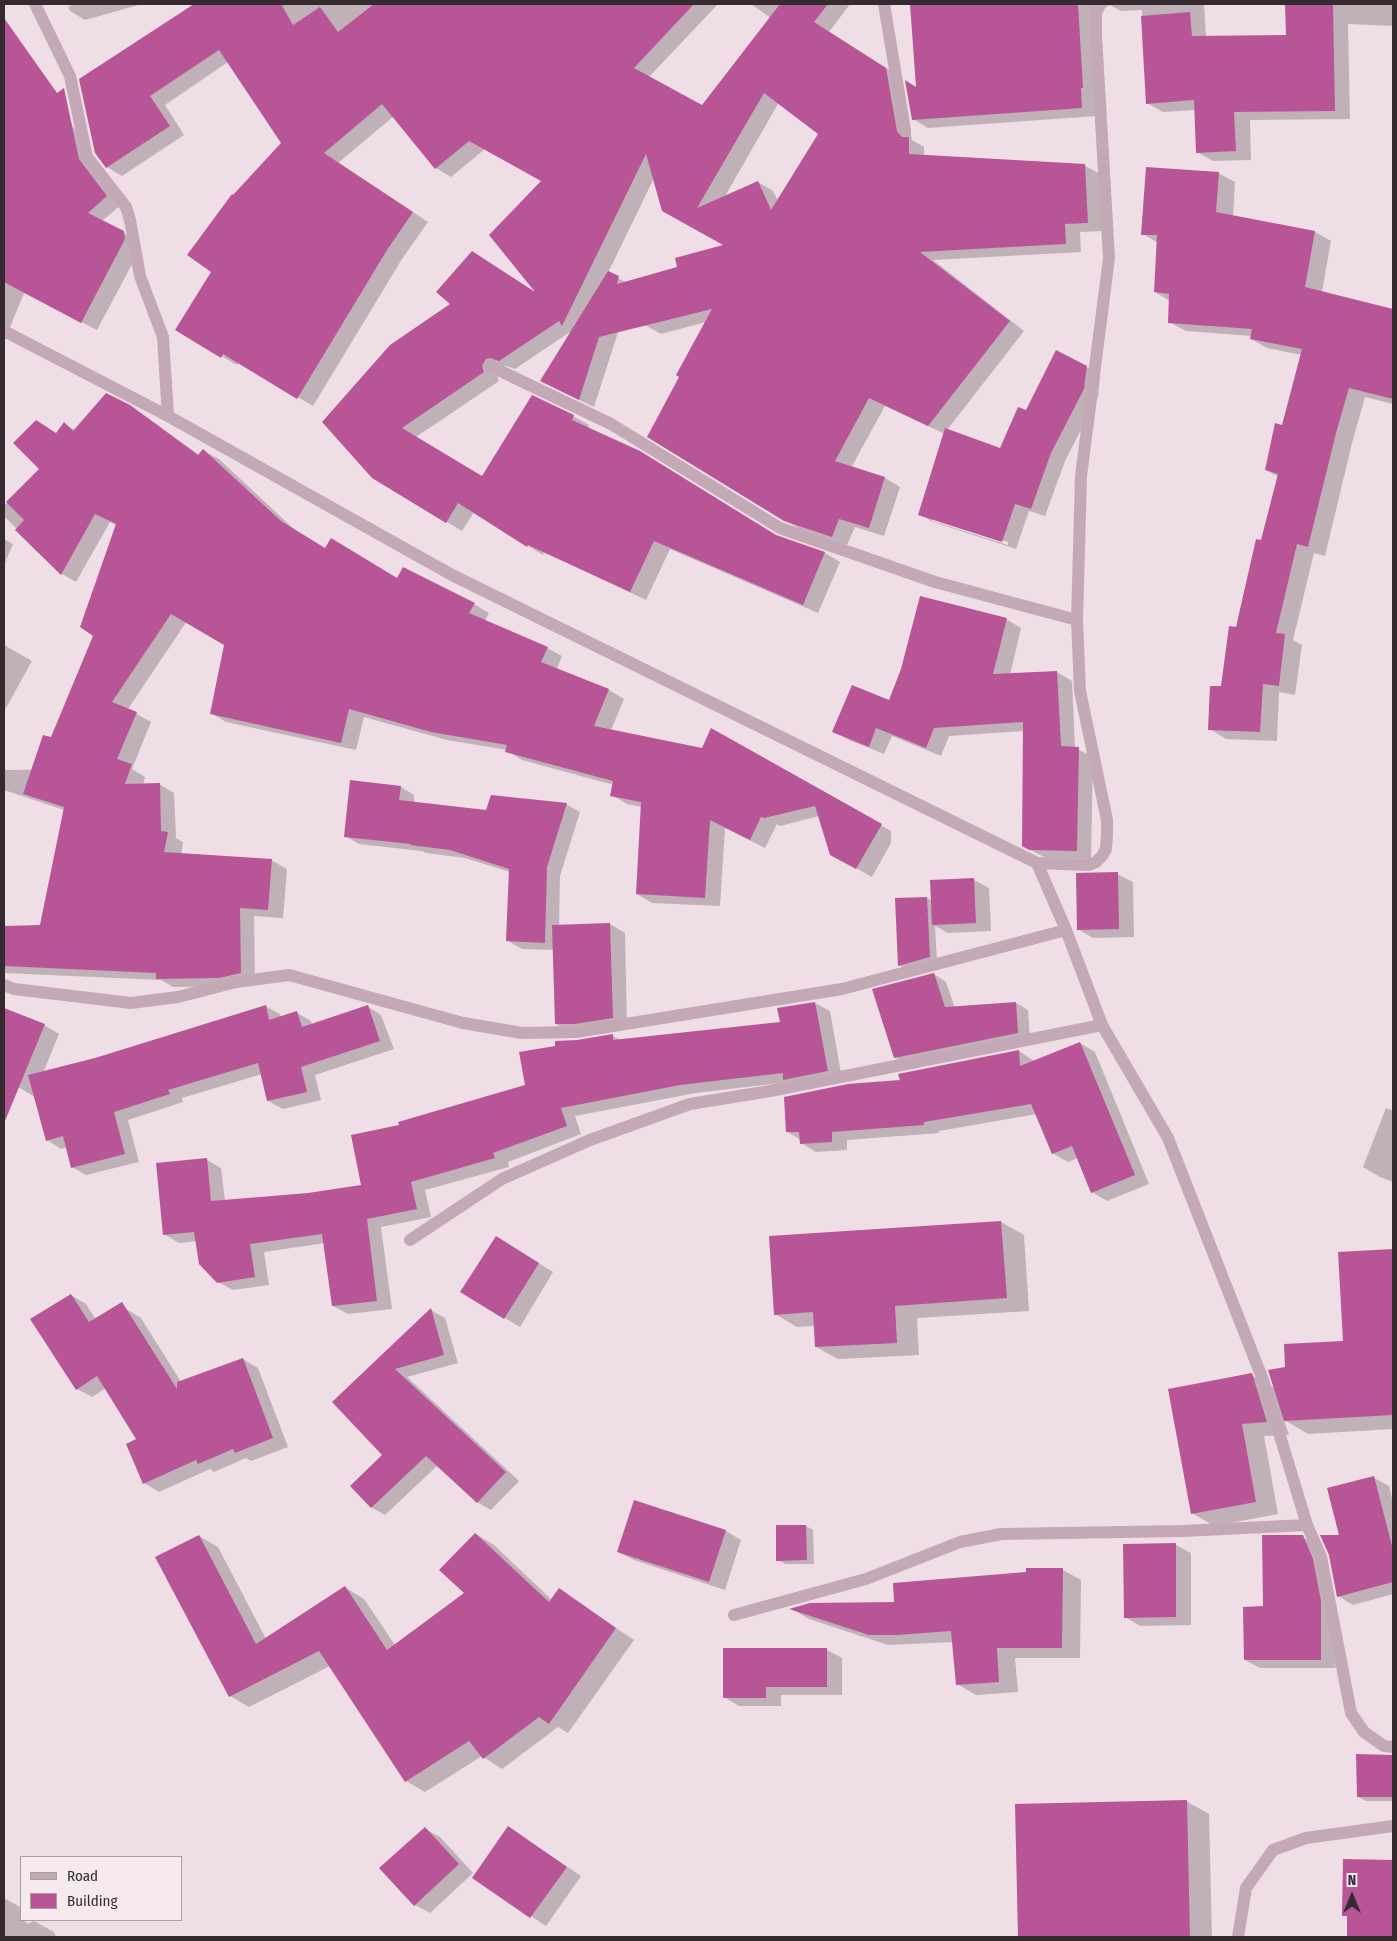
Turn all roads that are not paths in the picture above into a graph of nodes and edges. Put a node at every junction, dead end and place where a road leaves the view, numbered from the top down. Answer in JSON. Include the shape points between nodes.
{"nodes":[{"id":1,"x":35,"y":4,"type":"edge"},
{"id":2,"x":884,"y":4,"type":"edge"},
{"id":3,"x":1096,"y":4,"type":"edge"},
{"id":4,"x":905,"y":130,"type":"dead end"},
{"id":5,"x":4,"y":331,"type":"edge"},
{"id":6,"x":490,"y":366,"type":"dead end"},
{"id":7,"x":168,"y":416,"type":"junction"},
{"id":8,"x":1077,"y":620,"type":"junction"},
{"id":9,"x":1037,"y":863,"type":"junction"},
{"id":10,"x":1066,"y":930,"type":"junction"},
{"id":11,"x":4,"y":985,"type":"edge"},
{"id":12,"x":1102,"y":1025,"type":"junction"},
{"id":13,"x":410,"y":1240,"type":"dead end"},
{"id":14,"x":1307,"y":1525,"type":"junction"},
{"id":15,"x":734,"y":1615,"type":"dead end"},
{"id":16,"x":1393,"y":1747,"type":"edge"},
{"id":17,"x":1393,"y":1826,"type":"edge"},
{"id":18,"x":1238,"y":1937,"type":"edge"}],
"edges":[{"from":1,"to":7,"type":"street","via":[[70,76],[87,157],[126,207],[140,276],[163,337]]},
{"from":2,"to":4,"type":"street"},
{"from":3,"to":8,"type":"street","via":[[1109,258],[1081,476]]},
{"from":5,"to":7,"type":"street"},
{"from":6,"to":8,"type":"street","via":[[611,424],[780,528],[935,582]]},
{"from":7,"to":9,"type":"street","via":[[452,575]]},
{"from":8,"to":9,"type":"street","via":[[1080,691],[1107,820],[1106,849],[1096,862],[1089,865]]},
{"from":9,"to":10,"type":"street"},
{"from":10,"to":11,"type":"street","via":[[842,988],[576,1032],[522,1033],[463,1023],[289,975],[131,1003]]},
{"from":10,"to":12,"type":"street"},
{"from":12,"to":13,"type":"street","via":[[690,1104],[590,1140],[502,1179]]},
{"from":12,"to":14,"type":"street","via":[[1168,1138],[1263,1380]]},
{"from":14,"to":15,"type":"street","via":[[1001,1534],[960,1542],[866,1579]]},
{"from":14,"to":16,"type":"street","via":[[1321,1557],[1351,1713],[1364,1732],[1384,1746]]},
{"from":17,"to":18,"type":"street","via":[[1306,1838],[1273,1850],[1246,1888]]}]}
